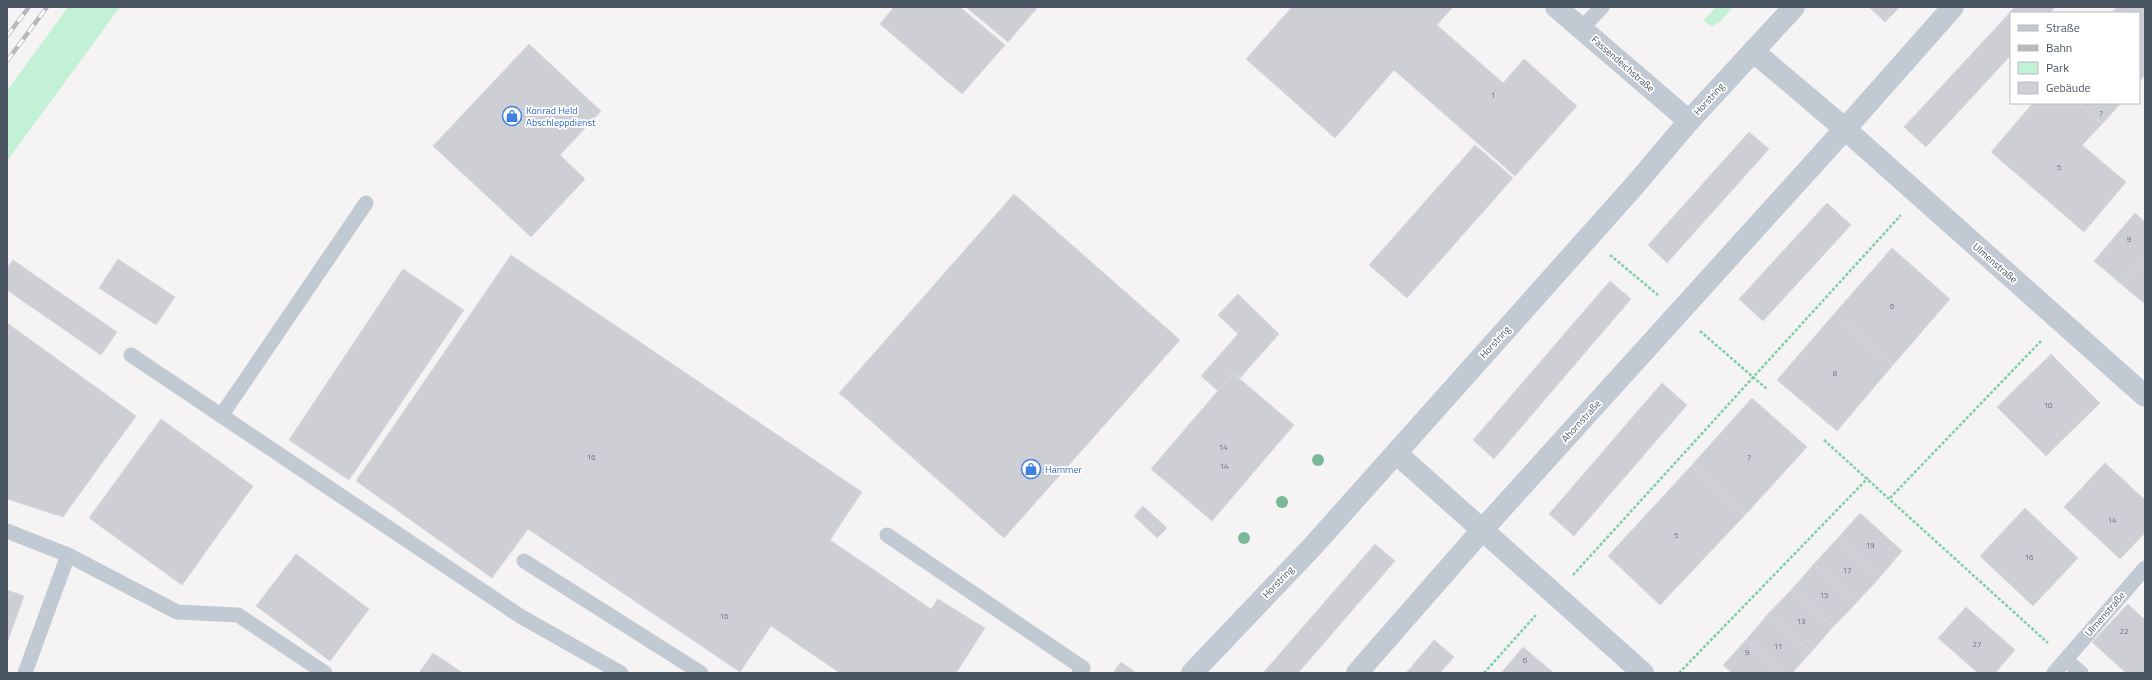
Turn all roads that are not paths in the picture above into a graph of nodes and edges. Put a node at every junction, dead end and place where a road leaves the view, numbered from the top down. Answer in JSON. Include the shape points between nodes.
{"nodes":[{"id":1,"x":1556,"y":7,"type":"edge"},
{"id":2,"x":1602,"y":7,"type":"edge"},
{"id":3,"x":1794,"y":7,"type":"edge"},
{"id":4,"x":1953,"y":7,"type":"edge"},
{"id":5,"x":1581,"y":29,"type":"junction"},
{"id":6,"x":1753,"y":51,"type":"junction"},
{"id":7,"x":1689,"y":121,"type":"junction"},
{"id":8,"x":1845,"y":129,"type":"junction"},
{"id":9,"x":366,"y":203,"type":"dead end"},
{"id":10,"x":131,"y":355,"type":"dead end"},
{"id":11,"x":2145,"y":396,"type":"edge"},
{"id":12,"x":221,"y":416,"type":"junction"},
{"id":13,"x":1397,"y":454,"type":"junction"},
{"id":14,"x":1483,"y":529,"type":"junction"},
{"id":15,"x":7,"y":531,"type":"edge"},
{"id":16,"x":887,"y":535,"type":"dead end"},
{"id":17,"x":68,"y":555,"type":"junction"},
{"id":18,"x":524,"y":561,"type":"dead end"},
{"id":19,"x":2145,"y":568,"type":"edge"},
{"id":20,"x":2066,"y":660,"type":"junction"},
{"id":21,"x":26,"y":673,"type":"edge"},
{"id":22,"x":325,"y":673,"type":"edge"},
{"id":23,"x":621,"y":673,"type":"edge"},
{"id":24,"x":701,"y":673,"type":"edge"},
{"id":25,"x":1079,"y":673,"type":"edge"},
{"id":26,"x":1192,"y":673,"type":"edge"},
{"id":27,"x":1357,"y":673,"type":"edge"},
{"id":28,"x":1643,"y":673,"type":"edge"},
{"id":29,"x":2054,"y":673,"type":"edge"},
{"id":30,"x":2081,"y":673,"type":"edge"}],
"edges":[{"from":1,"to":5,"type":"street","name":"Fassendeichstraße"},
{"from":2,"to":5,"type":"lane"},
{"from":3,"to":6,"type":"street","name":"Horstring"},
{"from":4,"to":8,"type":"street"},
{"from":5,"to":7,"type":"street","name":"Fassendeichstraße"},
{"from":6,"to":7,"type":"street","name":"Horstring"},
{"from":6,"to":8,"type":"street","name":"Ulmenstraße"},
{"from":7,"to":13,"type":"street","name":"Horstring"},
{"from":8,"to":11,"type":"street","name":"Ulmenstraße"},
{"from":8,"to":14,"type":"street","name":"Ahornstraße"},
{"from":9,"to":12,"type":"lane"},
{"from":10,"to":12,"type":"lane"},
{"from":12,"to":23,"type":"lane","via":[[520,616]]},
{"from":13,"to":14,"type":"street"},
{"from":13,"to":26,"type":"street","name":"Horstring"},
{"from":14,"to":27,"type":"street","name":"Ahornstraße"},
{"from":14,"to":28,"type":"street"},
{"from":15,"to":17,"type":"lane"},
{"from":16,"to":25,"type":"lane","via":[[1083,668]]},
{"from":17,"to":21,"type":"lane"},
{"from":17,"to":22,"type":"lane","via":[[177,612],[238,615]]},
{"from":18,"to":24,"type":"lane"},
{"from":19,"to":20,"type":"lane","name":"Ulmenstraße"},
{"from":20,"to":29,"type":"lane"},
{"from":20,"to":30,"type":"lane"}]}
